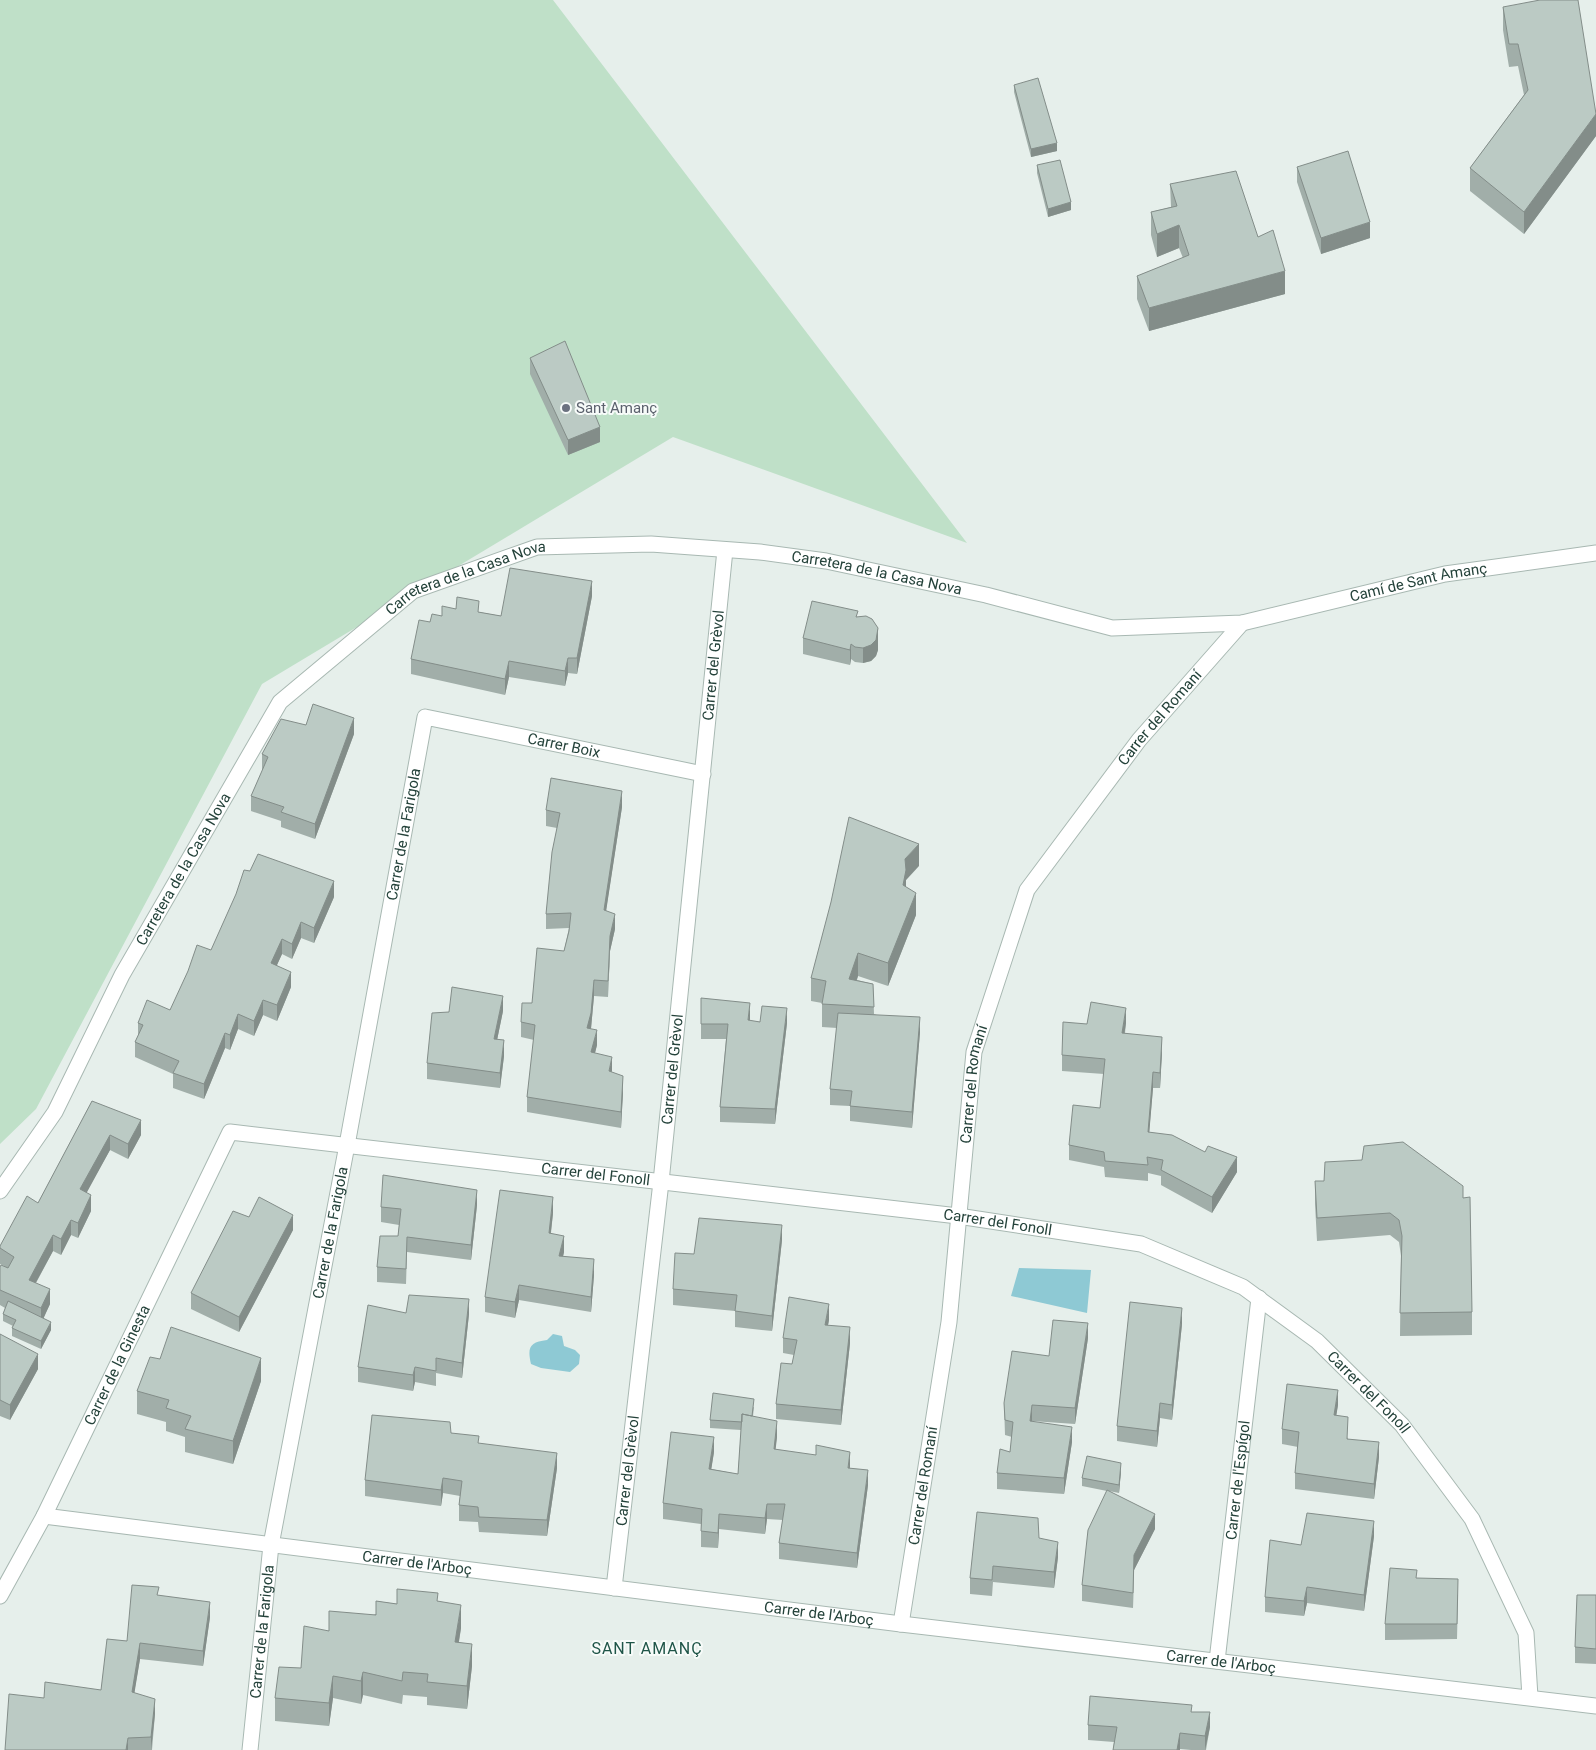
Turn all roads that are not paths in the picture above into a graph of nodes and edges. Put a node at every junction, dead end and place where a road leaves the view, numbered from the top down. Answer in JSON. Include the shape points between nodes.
{"nodes":[{"id":1,"x":725,"y":550,"type":"junction"},
{"id":2,"x":1596,"y":553,"type":"edge"},
{"id":3,"x":1242,"y":623,"type":"junction"},
{"id":4,"x":425,"y":717,"type":"joint"},
{"id":5,"x":703,"y":774,"type":"junction"},
{"id":6,"x":230,"y":1132,"type":"joint"},
{"id":7,"x":347,"y":1145,"type":"junction"},
{"id":8,"x":661,"y":1182,"type":"junction"},
{"id":9,"x":0,"y":1191,"type":"edge"},
{"id":10,"x":958,"y":1216,"type":"junction"},
{"id":11,"x":1258,"y":1298,"type":"junction"},
{"id":12,"x":44,"y":1516,"type":"junction"},
{"id":13,"x":271,"y":1545,"type":"junction"},
{"id":14,"x":614,"y":1588,"type":"junction"},
{"id":15,"x":0,"y":1596,"type":"edge"},
{"id":16,"x":901,"y":1624,"type":"junction"},
{"id":17,"x":1217,"y":1661,"type":"junction"},
{"id":18,"x":1530,"y":1697,"type":"junction"},
{"id":19,"x":1596,"y":1706,"type":"edge"},
{"id":20,"x":250,"y":1750,"type":"edge"}],
"edges":[{"from":1,"to":3,"type":"street","name":"Carretera de la Casa Nova","via":[[826,561],[986,595],[1112,628]]},
{"from":1,"to":5,"type":"street","name":"Carrer del Grèvol"},
{"from":1,"to":9,"type":"street","name":"Carretera de la Casa Nova","via":[[651,544],[537,547],[413,590],[280,702],[122,975],[54,1112]]},
{"from":2,"to":3,"type":"street","name":"Camí de Sant Amanç","via":[[1446,574]]},
{"from":3,"to":10,"type":"street","name":"Carrer del Romaní","via":[[1139,740],[1027,890],[974,1052]]},
{"from":4,"to":5,"type":"street","name":"Carrer Boix"},
{"from":4,"to":7,"type":"street","name":"Carrer de la Farigola"},
{"from":5,"to":8,"type":"street","name":"Carrer del Grèvol"},
{"from":6,"to":7,"type":"street","name":"Carrer del Fonoll"},
{"from":6,"to":12,"type":"street","name":"Carrer de la Ginesta"},
{"from":7,"to":8,"type":"street","name":"Carrer del Fonoll"},
{"from":7,"to":13,"type":"street","name":"Carrer de la Farigola"},
{"from":8,"to":10,"type":"street","name":"Carrer del Fonoll"},
{"from":8,"to":14,"type":"street","name":"Carrer del Grèvol"},
{"from":10,"to":11,"type":"street","name":"Carrer del Fonoll","via":[[1141,1244],[1243,1287]]},
{"from":10,"to":16,"type":"street","name":"Carrer del Romaní","via":[[949,1322]]},
{"from":11,"to":17,"type":"street","name":"Carrer de l'Espígol"},
{"from":11,"to":18,"type":"street","name":"Carrer del Fonoll","via":[[1317,1341],[1402,1425],[1472,1519],[1526,1633]]},
{"from":12,"to":13,"type":"street","name":"Carrer de l'Arboç"},
{"from":12,"to":15,"type":"street","name":"Carrer de la Ginesta"},
{"from":13,"to":14,"type":"street","name":"Carrer de l'Arboç"},
{"from":13,"to":20,"type":"street","name":"Carrer de la Farigola"},
{"from":14,"to":16,"type":"street","name":"Carrer de l'Arboç"},
{"from":16,"to":17,"type":"street","name":"Carrer de l'Arboç"},
{"from":17,"to":18,"type":"street","name":"Carrer de l'Arboç"},
{"from":18,"to":19,"type":"street","name":"Carrer de l'Arboç"}]}
